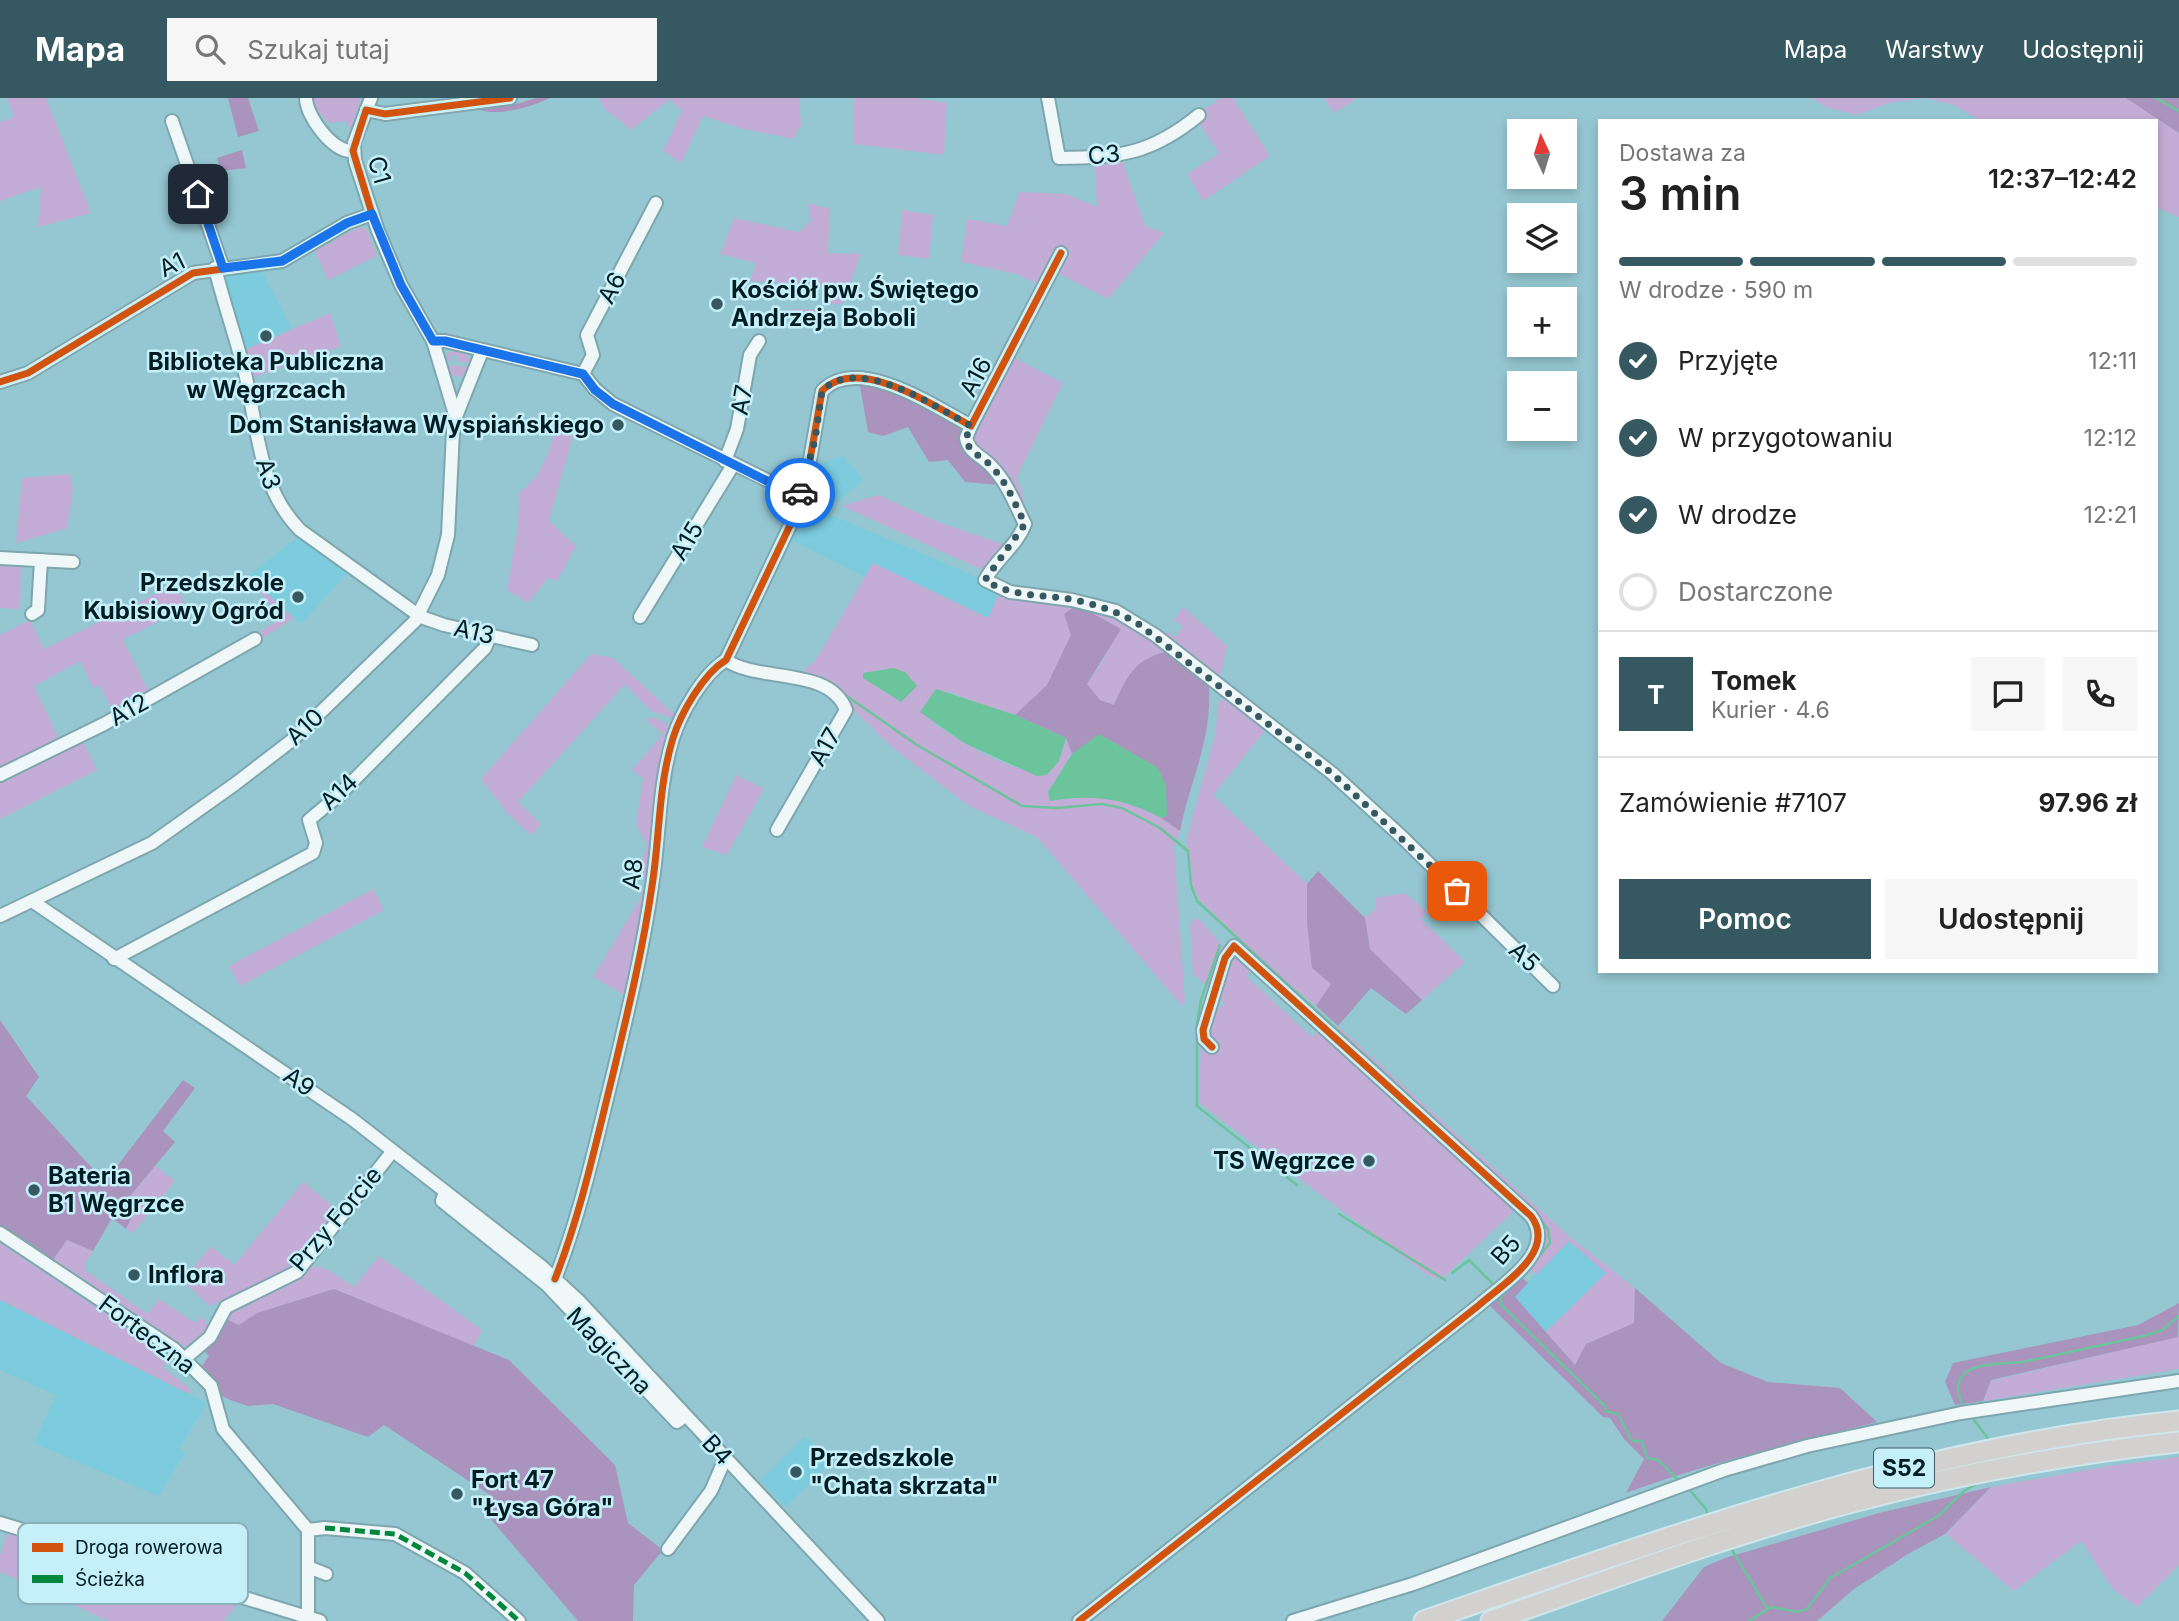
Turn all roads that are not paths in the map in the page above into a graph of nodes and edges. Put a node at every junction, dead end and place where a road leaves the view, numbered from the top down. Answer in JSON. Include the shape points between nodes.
{"nodes":[{"id":1,"x":306,"y":98,"type":"edge"},
{"id":2,"x":510,"y":98,"type":"edge"},
{"id":3,"x":1048,"y":98,"type":"edge"},
{"id":4,"x":368,"y":104,"type":"edge"},
{"id":5,"x":1199,"y":115,"type":"dead end"},
{"id":6,"x":172,"y":121,"type":"dead end"},
{"id":7,"x":353,"y":151,"type":"junction"},
{"id":8,"x":656,"y":203,"type":"dead end"},
{"id":9,"x":372,"y":214,"type":"junction"},
{"id":10,"x":1061,"y":253,"type":"dead end"},
{"id":11,"x":219,"y":268,"type":"junction"},
{"id":12,"x":433,"y":341,"type":"junction"},
{"id":13,"x":759,"y":341,"type":"dead end"},
{"id":14,"x":482,"y":351,"type":"junction"},
{"id":15,"x":474,"y":372,"type":"junction"},
{"id":16,"x":583,"y":374,"type":"junction"},
{"id":17,"x":446,"y":378,"type":"junction"},
{"id":18,"x":0,"y":382,"type":"edge"},
{"id":19,"x":454,"y":419,"type":"junction"},
{"id":20,"x":971,"y":426,"type":"junction"},
{"id":21,"x":729,"y":463,"type":"junction"},
{"id":22,"x":799,"y":496,"type":"junction"},
{"id":23,"x":0,"y":558,"type":"edge"},
{"id":24,"x":41,"y":560,"type":"junction"},
{"id":25,"x":73,"y":562,"type":"dead end"},
{"id":26,"x":32,"y":614,"type":"dead end"},
{"id":27,"x":418,"y":615,"type":"junction"},
{"id":28,"x":640,"y":617,"type":"dead end"},
{"id":29,"x":490,"y":636,"type":"junction"},
{"id":30,"x":255,"y":639,"type":"dead end"},
{"id":31,"x":532,"y":645,"type":"dead end"},
{"id":32,"x":727,"y":661,"type":"junction"},
{"id":33,"x":0,"y":775,"type":"edge"},
{"id":34,"x":777,"y":830,"type":"dead end"},
{"id":35,"x":32,"y":901,"type":"junction"},
{"id":36,"x":0,"y":916,"type":"edge"},
{"id":37,"x":114,"y":959,"type":"junction"},
{"id":38,"x":1553,"y":986,"type":"dead end"},
{"id":39,"x":1212,"y":1047,"type":"dead end"},
{"id":40,"x":392,"y":1152,"type":"junction"},
{"id":41,"x":445,"y":1192,"type":"junction"},
{"id":42,"x":0,"y":1233,"type":"edge"},
{"id":43,"x":555,"y":1279,"type":"junction"},
{"id":44,"x":183,"y":1360,"type":"junction"},
{"id":45,"x":2179,"y":1381,"type":"edge"},
{"id":46,"x":685,"y":1416,"type":"junction"},
{"id":47,"x":2179,"y":1421,"type":"edge"},
{"id":48,"x":2179,"y":1442,"type":"edge"},
{"id":49,"x":725,"y":1459,"type":"junction"},
{"id":50,"x":0,"y":1523,"type":"edge"},
{"id":51,"x":300,"y":1525,"type":"junction"},
{"id":52,"x":18,"y":1529,"type":"edge"},
{"id":53,"x":668,"y":1549,"type":"dead end"},
{"id":54,"x":308,"y":1567,"type":"junction"},
{"id":55,"x":326,"y":1574,"type":"dead end"},
{"id":56,"x":248,"y":1599,"type":"edge"},
{"id":57,"x":314,"y":1619,"type":"edge"},
{"id":58,"x":519,"y":1621,"type":"edge"},
{"id":59,"x":878,"y":1621,"type":"edge"},
{"id":60,"x":1079,"y":1621,"type":"edge"},
{"id":61,"x":1293,"y":1621,"type":"edge"},
{"id":62,"x":1424,"y":1621,"type":"edge"},
{"id":63,"x":1491,"y":1621,"type":"edge"}],
"edges":[{"from":1,"to":7,"type":"street","via":[[307,113],[313,120],[341,149]]},
{"from":2,"to":4,"type":"street","via":[[385,114]]},
{"from":3,"to":5,"type":"street","name":"C3","via":[[1059,158],[1114,157],[1156,146]]},
{"from":4,"to":7,"type":"street","name":"C1"},
{"from":6,"to":11,"type":"street","name":"A3"},
{"from":7,"to":9,"type":"street","name":"C1"},
{"from":8,"to":16,"type":"street","name":"A6","via":[[587,335],[593,355]]},
{"from":9,"to":11,"type":"street","name":"A1","via":[[347,223],[282,261]]},
{"from":9,"to":12,"type":"street","name":"C1","via":[[401,285]]},
{"from":10,"to":20,"type":"street","name":"A16"},
{"from":11,"to":18,"type":"street","name":"A1","via":[[180,279],[28,373]]},
{"from":11,"to":27,"type":"street","name":"A3","via":[[267,477],[283,512],[300,530]]},
{"from":12,"to":14,"type":"street"},
{"from":12,"to":17,"type":"street","name":"A10"},
{"from":13,"to":21,"type":"street","name":"A7","via":[[750,355]]},
{"from":14,"to":15,"type":"street","name":"A10"},
{"from":14,"to":16,"type":"street"},
{"from":15,"to":17,"type":"street","via":[[463,381]]},
{"from":15,"to":19,"type":"street","name":"A10"},
{"from":16,"to":21,"type":"street","via":[[613,404]]},
{"from":17,"to":19,"type":"street","name":"A10"},
{"from":19,"to":27,"type":"street","name":"A10","via":[[447,543],[438,575]]},
{"from":20,"to":22,"type":"street","name":"A16","via":[[868,377],[836,380],[822,391]]},
{"from":20,"to":38,"type":"street","name":"A5","via":[[966,438],[970,450],[1002,479],[1025,524],[985,580],[1010,592],[1116,611],[1155,635],[1333,774]]},
{"from":21,"to":22,"type":"street"},
{"from":21,"to":28,"type":"street","name":"A15"},
{"from":22,"to":32,"type":"street","name":"A8","via":[[794,517]]},
{"from":23,"to":24,"type":"street"},
{"from":24,"to":25,"type":"street"},
{"from":24,"to":26,"type":"street","via":[[38,610]]},
{"from":27,"to":29,"type":"street","name":"A13"},
{"from":27,"to":35,"type":"street","name":"A10","via":[[291,741],[235,785],[152,842]]},
{"from":29,"to":31,"type":"street","name":"A13"},
{"from":29,"to":37,"type":"street","name":"A14","via":[[485,649],[309,820],[317,849],[313,853]]},
{"from":30,"to":33,"type":"street","name":"A12","via":[[104,724]]},
{"from":32,"to":34,"type":"street","name":"A17","via":[[776,677],[806,678],[844,702],[846,710]]},
{"from":32,"to":43,"type":"street","name":"A8","via":[[713,671],[694,698],[673,738],[658,804],[653,884],[630,1006],[577,1215]]},
{"from":35,"to":36,"type":"street","name":"A10"},
{"from":35,"to":37,"type":"street","name":"A9"},
{"from":37,"to":40,"type":"street","name":"A9","via":[[284,1071]]},
{"from":39,"to":60,"type":"street","name":"B5","via":[[1203,1030],[1225,958],[1234,946],[1531,1216],[1539,1231],[1538,1244],[1531,1258],[1478,1306]]},
{"from":40,"to":41,"type":"street","name":"A9"},
{"from":40,"to":44,"type":"street","name":"Przy Forcie","via":[[297,1272],[226,1307],[211,1337]]},
{"from":41,"to":43,"type":"street","name":"A9"},
{"from":41,"to":46,"type":"street","name":"Magiczna","via":[[442,1201],[547,1285],[677,1422]]},
{"from":42,"to":44,"type":"street","name":"Forteczna","via":[[174,1349]]},
{"from":43,"to":46,"type":"street","name":"B4"},
{"from":44,"to":51,"type":"street","name":"Forteczna","via":[[211,1386],[223,1429]]},
{"from":45,"to":61,"type":"street","via":[[1961,1413],[1807,1446],[1682,1484],[1413,1584]]},
{"from":46,"to":49,"type":"street","name":"B4"},
{"from":47,"to":62,"type":"highway","number":"S52","via":[[2034,1441],[1917,1464],[1810,1492]]},
{"from":48,"to":63,"type":"highway","number":"S52","via":[[2046,1460],[1919,1485],[1792,1519]]},
{"from":49,"to":53,"type":"street","via":[[711,1491]]},
{"from":49,"to":59,"type":"street","name":"B4"},
{"from":50,"to":52,"type":"street"},
{"from":51,"to":54,"type":"street"},
{"from":51,"to":58,"type":"street","via":[[395,1534],[465,1573]]},
{"from":54,"to":55,"type":"street"},
{"from":54,"to":57,"type":"street"},
{"from":56,"to":57,"type":"street"}]}
